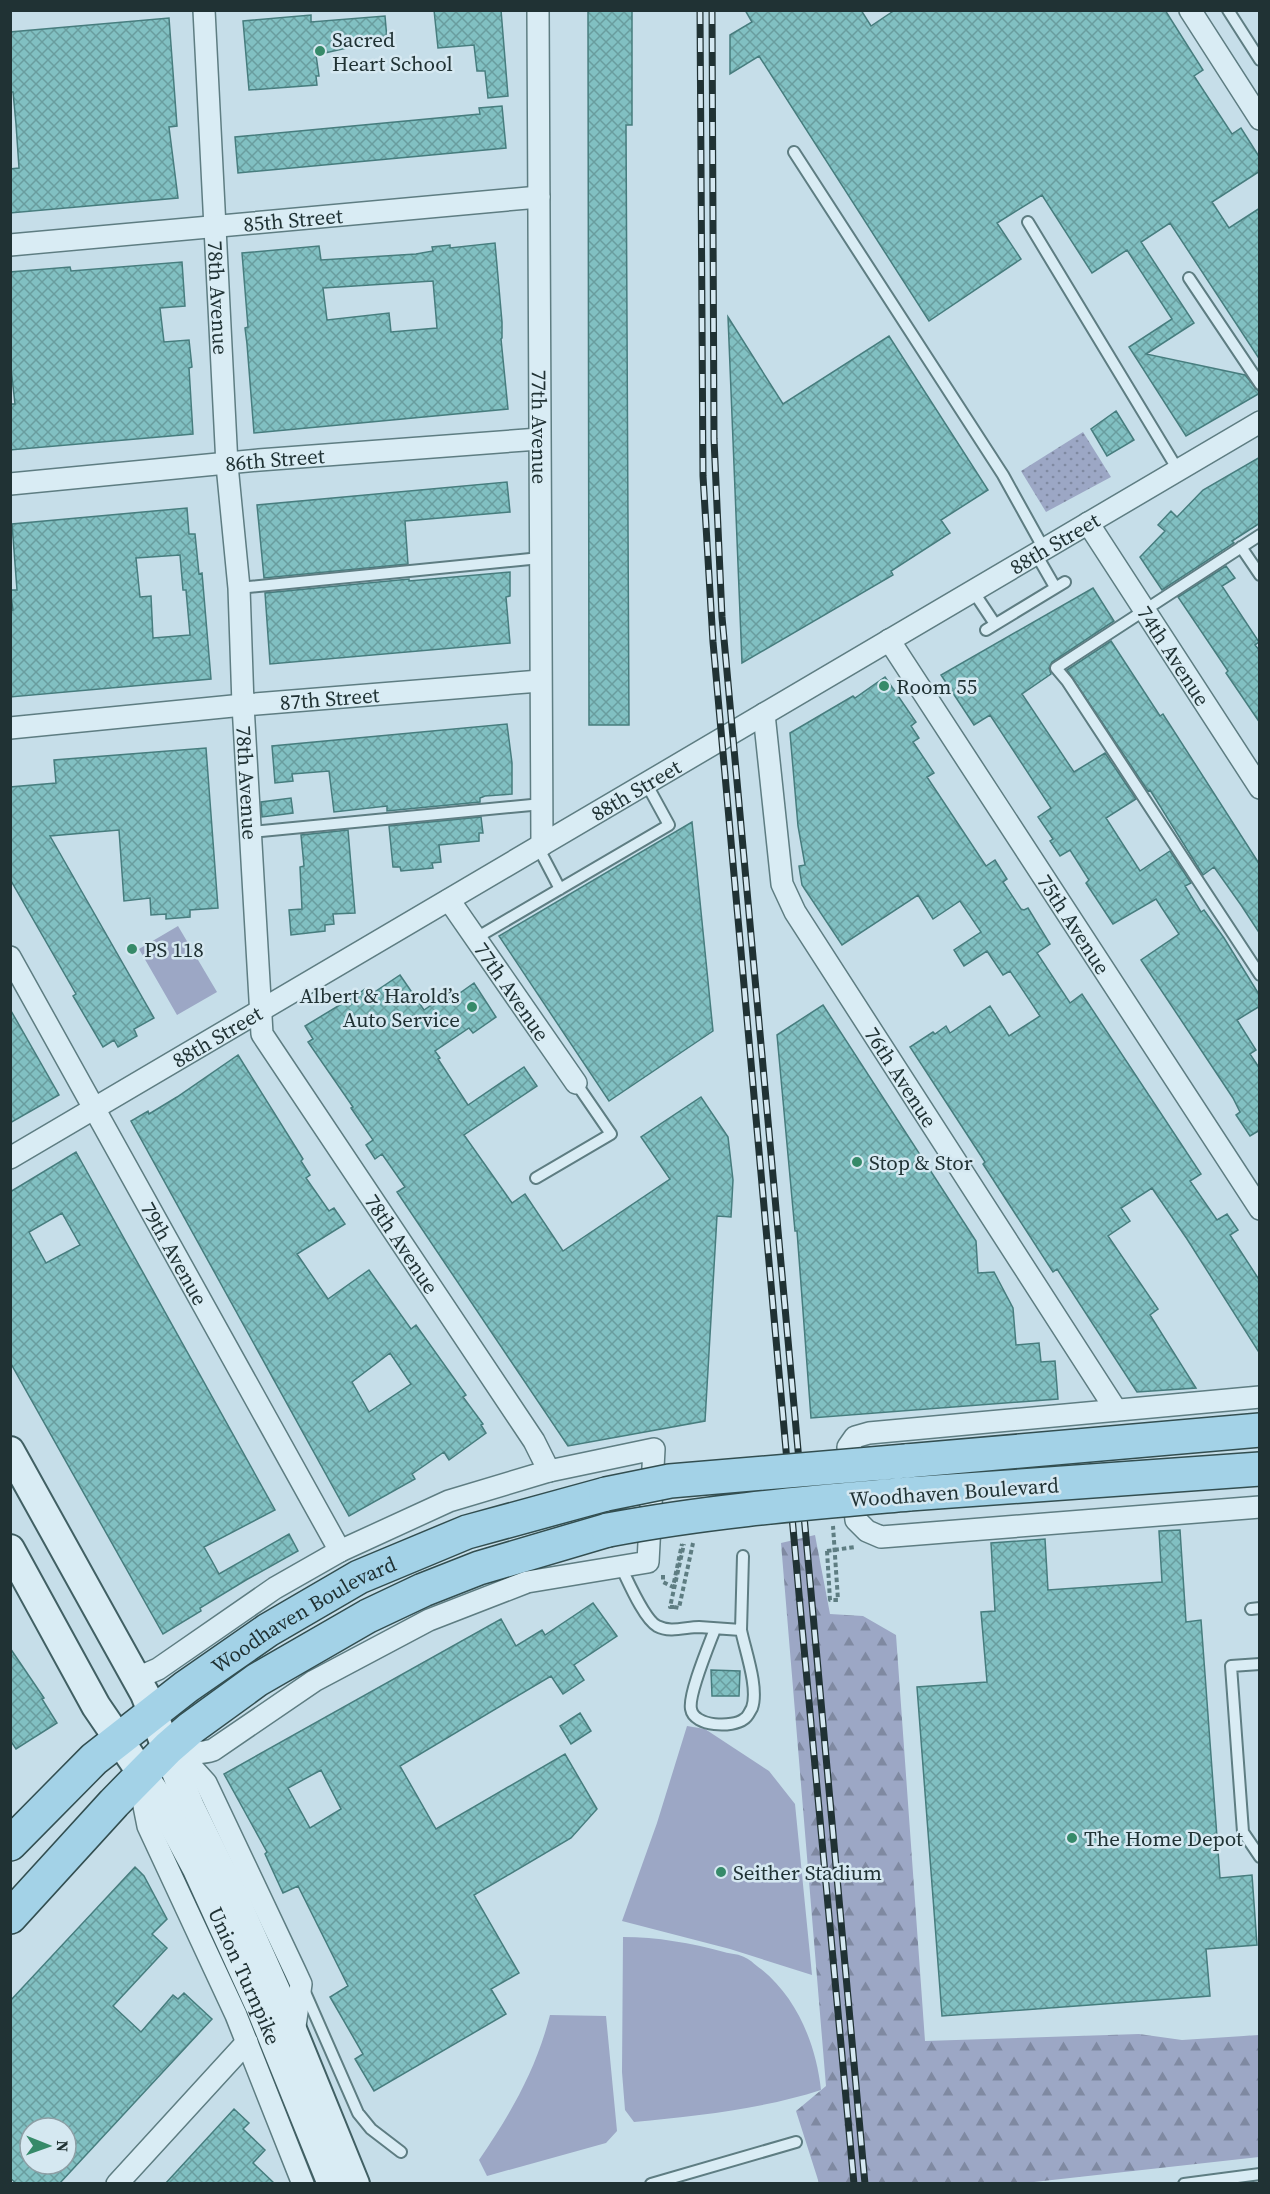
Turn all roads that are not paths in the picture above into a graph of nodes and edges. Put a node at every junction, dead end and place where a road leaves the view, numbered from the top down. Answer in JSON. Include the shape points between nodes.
{"nodes":[{"id":1,"x":204,"y":10,"type":"edge"},
{"id":2,"x":537,"y":10,"type":"edge"},
{"id":3,"x":1190,"y":10,"type":"edge"},
{"id":4,"x":1228,"y":10,"type":"edge"},
{"id":5,"x":1260,"y":60,"type":"edge"},
{"id":6,"x":1260,"y":119,"type":"edge"},
{"id":7,"x":794,"y":152,"type":"dead end"},
{"id":8,"x":539,"y":197,"type":"junction"},
{"id":9,"x":1028,"y":222,"type":"dead end"},
{"id":10,"x":214,"y":226,"type":"junction"},
{"id":11,"x":10,"y":245,"type":"edge"},
{"id":12,"x":1189,"y":278,"type":"dead end"},
{"id":13,"x":1260,"y":384,"type":"edge"},
{"id":14,"x":1260,"y":422,"type":"edge"},
{"id":15,"x":539,"y":439,"type":"junction"},
{"id":16,"x":226,"y":465,"type":"junction"},
{"id":17,"x":1178,"y":470,"type":"junction"},
{"id":18,"x":10,"y":484,"type":"edge"},
{"id":19,"x":1088,"y":523,"type":"junction"},
{"id":20,"x":1260,"y":535,"type":"edge"},
{"id":21,"x":1241,"y":547,"type":"junction"},
{"id":22,"x":1040,"y":551,"type":"junction"},
{"id":23,"x":540,"y":558,"type":"junction"},
{"id":24,"x":1260,"y":575,"type":"edge"},
{"id":25,"x":239,"y":588,"type":"junction"},
{"id":26,"x":973,"y":591,"type":"junction"},
{"id":27,"x":1144,"y":610,"type":"junction"},
{"id":28,"x":889,"y":640,"type":"junction"},
{"id":29,"x":540,"y":681,"type":"junction"},
{"id":30,"x":243,"y":705,"type":"junction"},
{"id":31,"x":764,"y":714,"type":"junction"},
{"id":32,"x":10,"y":728,"type":"edge"},
{"id":33,"x":646,"y":783,"type":"junction"},
{"id":34,"x":1260,"y":788,"type":"edge"},
{"id":35,"x":542,"y":804,"type":"junction"},
{"id":36,"x":251,"y":832,"type":"junction"},
{"id":37,"x":540,"y":846,"type":"junction"},
{"id":38,"x":560,"y":889,"type":"junction"},
{"id":39,"x":449,"y":900,"type":"junction"},
{"id":40,"x":476,"y":938,"type":"junction"},
{"id":41,"x":10,"y":957,"type":"edge"},
{"id":42,"x":1260,"y":975,"type":"edge"},
{"id":43,"x":261,"y":1010,"type":"junction"},
{"id":44,"x":576,"y":1083,"type":"joint"},
{"id":45,"x":94,"y":1109,"type":"junction"},
{"id":46,"x":10,"y":1158,"type":"edge"},
{"id":47,"x":536,"y":1178,"type":"dead end"},
{"id":48,"x":1260,"y":1209,"type":"edge"},
{"id":49,"x":1260,"y":1397,"type":"edge"},
{"id":50,"x":1116,"y":1410,"type":"junction"},
{"id":51,"x":1260,"y":1430,"type":"edge"},
{"id":52,"x":10,"y":1451,"type":"edge"},
{"id":53,"x":1260,"y":1469,"type":"edge"},
{"id":54,"x":549,"y":1471,"type":"junction"},
{"id":55,"x":1260,"y":1507,"type":"edge"},
{"id":56,"x":10,"y":1549,"type":"edge"},
{"id":57,"x":340,"y":1551,"type":"junction"},
{"id":58,"x":743,"y":1556,"type":"dead end"},
{"id":59,"x":621,"y":1567,"type":"junction"},
{"id":60,"x":715,"y":1629,"type":"junction"},
{"id":61,"x":741,"y":1630,"type":"junction"},
{"id":62,"x":1260,"y":1664,"type":"edge"},
{"id":63,"x":137,"y":1678,"type":"junction"},
{"id":64,"x":153,"y":1712,"type":"junction"},
{"id":65,"x":119,"y":1739,"type":"junction"},
{"id":66,"x":168,"y":1748,"type":"junction"},
{"id":67,"x":142,"y":1773,"type":"junction"},
{"id":68,"x":10,"y":1844,"type":"edge"},
{"id":69,"x":1260,"y":1857,"type":"edge"},
{"id":70,"x":10,"y":1917,"type":"edge"},
{"id":71,"x":301,"y":1984,"type":"junction"},
{"id":72,"x":294,"y":2033,"type":"junction"},
{"id":73,"x":247,"y":2042,"type":"junction"},
{"id":74,"x":796,"y":2142,"type":"dead end"},
{"id":75,"x":401,"y":2152,"type":"dead end"},
{"id":76,"x":1260,"y":2174,"type":"edge"},
{"id":77,"x":117,"y":2184,"type":"edge"},
{"id":78,"x":303,"y":2184,"type":"edge"},
{"id":79,"x":332,"y":2184,"type":"edge"},
{"id":80,"x":355,"y":2184,"type":"edge"},
{"id":81,"x":651,"y":2184,"type":"edge"},
{"id":82,"x":1184,"y":2184,"type":"edge"}],
"edges":[{"from":1,"to":10,"type":"street","name":"78th Avenue"},
{"from":2,"to":8,"type":"street","name":"77th Avenue"},
{"from":3,"to":6,"type":"street"},
{"from":4,"to":5,"type":"lane"},
{"from":7,"to":22,"type":"lane","via":[[1003,476]]},
{"from":8,"to":10,"type":"street","name":"85th Street"},
{"from":8,"to":15,"type":"street","name":"77th Avenue"},
{"from":9,"to":17,"type":"lane"},
{"from":10,"to":11,"type":"street","name":"85th Street"},
{"from":10,"to":16,"type":"street","name":"78th Avenue"},
{"from":12,"to":13,"type":"lane"},
{"from":14,"to":17,"type":"street","name":"88th Street"},
{"from":15,"to":16,"type":"street","name":"86th Street"},
{"from":15,"to":23,"type":"street","name":"77th Avenue"},
{"from":16,"to":18,"type":"street","name":"86th Street"},
{"from":16,"to":25,"type":"street","name":"78th Avenue"},
{"from":17,"to":19,"type":"street","name":"88th Street"},
{"from":19,"to":22,"type":"street","name":"88th Street"},
{"from":19,"to":27,"type":"street","name":"74th Avenue"},
{"from":20,"to":21,"type":"lane"},
{"from":21,"to":24,"type":"lane"},
{"from":21,"to":27,"type":"lane"},
{"from":22,"to":26,"type":"street","name":"88th Street"},
{"from":22,"to":26,"type":"lane","via":[[1060,585],[990,627]]},
{"from":23,"to":25,"type":"lane"},
{"from":23,"to":29,"type":"street","name":"77th Avenue"},
{"from":25,"to":30,"type":"street","name":"78th Avenue"},
{"from":26,"to":28,"type":"street","name":"88th Street"},
{"from":27,"to":34,"type":"street","name":"74th Avenue"},
{"from":27,"to":42,"type":"lane","via":[[1056,668]]},
{"from":28,"to":31,"type":"street","name":"88th Street"},
{"from":28,"to":48,"type":"street","name":"75th Avenue"},
{"from":29,"to":30,"type":"street","name":"87th Street"},
{"from":29,"to":35,"type":"street","name":"77th Avenue"},
{"from":30,"to":32,"type":"street","name":"87th Street"},
{"from":30,"to":36,"type":"street","name":"78th Avenue"},
{"from":31,"to":33,"type":"street","name":"88th Street"},
{"from":31,"to":50,"type":"street","name":"76th Avenue","via":[[782,884],[795,912]]},
{"from":33,"to":37,"type":"street","name":"88th Street"},
{"from":33,"to":38,"type":"lane","via":[[669,825]]},
{"from":35,"to":36,"type":"lane"},
{"from":35,"to":37,"type":"street","name":"77th Avenue"},
{"from":36,"to":43,"type":"street","name":"78th Avenue"},
{"from":37,"to":38,"type":"lane"},
{"from":37,"to":39,"type":"street","name":"88th Street"},
{"from":38,"to":40,"type":"lane"},
{"from":39,"to":40,"type":"street","name":"77th Avenue"},
{"from":39,"to":43,"type":"street","name":"88th Street"},
{"from":40,"to":44,"type":"street","name":"77th Avenue"},
{"from":41,"to":45,"type":"street","name":"79th Avenue"},
{"from":43,"to":45,"type":"street","name":"88th Street"},
{"from":43,"to":54,"type":"street","name":"78th Avenue","via":[[265,1040],[534,1441]]},
{"from":44,"to":47,"type":"lane","via":[[611,1134]]},
{"from":45,"to":46,"type":"street","name":"88th Street"},
{"from":45,"to":57,"type":"street","name":"79th Avenue"},
{"from":49,"to":50,"type":"street"},
{"from":50,"to":55,"type":"street","via":[[855,1437],[848,1447],[856,1520],[881,1538]]},
{"from":51,"to":64,"type":"main road","name":"Woodhaven Boulevard","bridge":true,"via":[[670,1481],[606,1494],[467,1532],[359,1577],[249,1642]]},
{"from":52,"to":63,"type":"main road","name":"Union Turnpike"},
{"from":53,"to":66,"type":"main road","name":"Woodhaven Boulevard","bridge":true,"via":[[747,1508],[608,1530],[478,1568],[368,1616],[257,1680]]},
{"from":54,"to":57,"type":"street","name":"Woodhaven Boulevard","via":[[449,1501]]},
{"from":54,"to":59,"type":"street","name":"Woodhaven Boulevard","via":[[654,1449],[648,1562]]},
{"from":56,"to":65,"type":"main road","name":"Union Turnpike","via":[[96,1706]]},
{"from":57,"to":63,"type":"street","name":"Woodhaven Boulevard","via":[[275,1588],[158,1669]]},
{"from":58,"to":61,"type":"lane"},
{"from":59,"to":60,"type":"lane","via":[[656,1626]]},
{"from":59,"to":66,"type":"street","name":"Woodhaven Boulevard","via":[[527,1582],[429,1620],[314,1681],[213,1750],[195,1753]]},
{"from":60,"to":61,"type":"lane"},
{"from":60,"to":61,"type":"lane","via":[[692,1695],[691,1709],[695,1717],[719,1724],[744,1720],[752,1706],[754,1692]]},
{"from":62,"to":69,"type":"lane","via":[[1230,1666],[1243,1832]]},
{"from":63,"to":64,"type":"main road","name":"Union Turnpike"},
{"from":64,"to":65,"type":"main road","name":"Woodhaven Boulevard"},
{"from":64,"to":66,"type":"main road","name":"Union Turnpike"},
{"from":65,"to":67,"type":"main road","name":"Union Turnpike"},
{"from":65,"to":68,"type":"main road","name":"Woodhaven Boulevard"},
{"from":66,"to":67,"type":"main road","name":"Woodhaven Boulevard"},
{"from":66,"to":71,"type":"street","name":"Union Turnpike","via":[[206,1784]]},
{"from":66,"to":72,"type":"main road","name":"Union Turnpike","via":[[190,1807],[255,1941]]},
{"from":67,"to":70,"type":"main road","name":"Woodhaven Boulevard"},
{"from":67,"to":73,"type":"street","name":"Union Turnpike","via":[[148,1826]]},
{"from":67,"to":79,"type":"main road","name":"Union Turnpike","via":[[168,1812],[216,1907]]},
{"from":71,"to":72,"type":"street","name":"Union Turnpike"},
{"from":71,"to":75,"type":"lane","via":[[358,2113],[371,2129]]},
{"from":72,"to":80,"type":"main road","name":"Union Turnpike"},
{"from":73,"to":77,"type":"street"},
{"from":73,"to":78,"type":"street","name":"Union Turnpike"},
{"from":74,"to":81,"type":"lane"},
{"from":76,"to":82,"type":"lane"}]}
